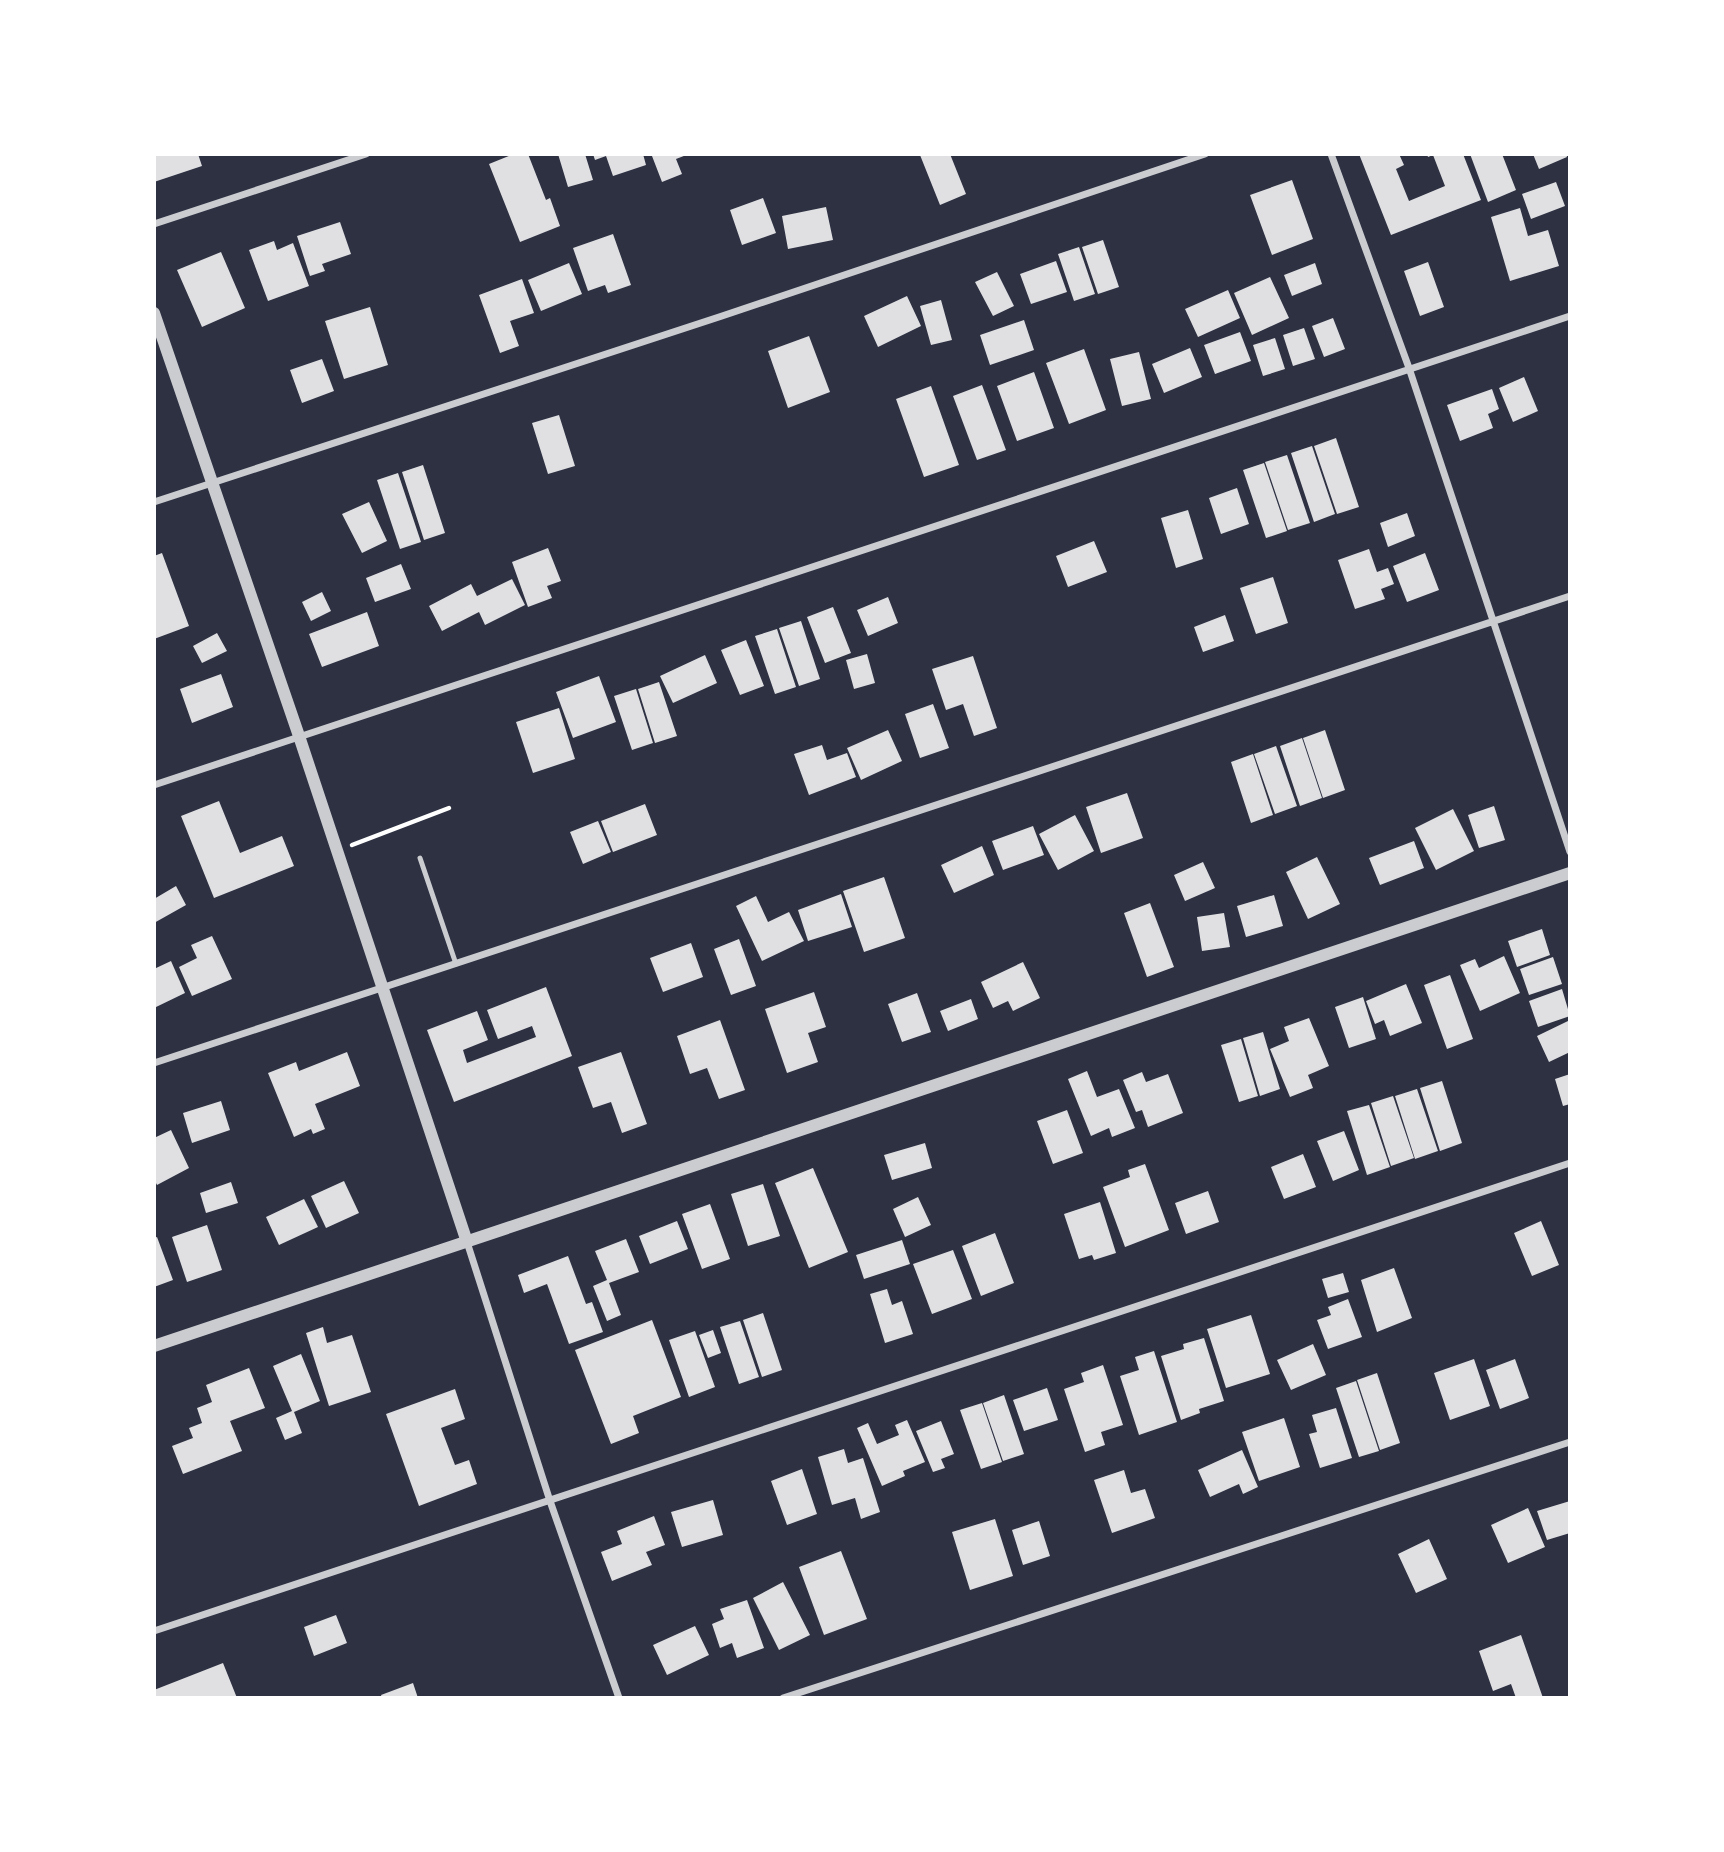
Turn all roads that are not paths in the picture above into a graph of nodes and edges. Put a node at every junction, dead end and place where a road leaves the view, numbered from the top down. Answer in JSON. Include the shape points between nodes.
{"nodes":[{"id":1,"x":366,"y":154,"type":"edge"},
{"id":2,"x":1205,"y":154,"type":"edge"},
{"id":3,"x":1331,"y":154,"type":"edge"},
{"id":4,"x":154,"y":224,"type":"edge"},
{"id":5,"x":154,"y":313,"type":"edge"},
{"id":6,"x":1570,"y":316,"type":"edge"},
{"id":7,"x":1409,"y":368,"type":"junction"},
{"id":8,"x":211,"y":484,"type":"junction"},
{"id":9,"x":154,"y":502,"type":"edge"},
{"id":10,"x":1570,"y":596,"type":"edge"},
{"id":11,"x":1493,"y":622,"type":"junction"},
{"id":12,"x":299,"y":736,"type":"junction"},
{"id":13,"x":154,"y":785,"type":"edge"},
{"id":14,"x":1570,"y":852,"type":"edge"},
{"id":15,"x":420,"y":858,"type":"dead end"},
{"id":16,"x":1570,"y":873,"type":"edge"},
{"id":17,"x":456,"y":964,"type":"junction"},
{"id":18,"x":382,"y":988,"type":"junction"},
{"id":19,"x":154,"y":1063,"type":"edge"},
{"id":20,"x":1570,"y":1163,"type":"edge"},
{"id":21,"x":467,"y":1242,"type":"junction"},
{"id":22,"x":154,"y":1346,"type":"edge"},
{"id":23,"x":1570,"y":1442,"type":"edge"},
{"id":24,"x":550,"y":1502,"type":"junction"},
{"id":25,"x":154,"y":1631,"type":"edge"},
{"id":26,"x":619,"y":1698,"type":"edge"},
{"id":27,"x":783,"y":1698,"type":"edge"}],
"edges":[{"from":1,"to":4,"type":"street"},
{"from":2,"to":8,"type":"street"},
{"from":3,"to":7,"type":"street"},
{"from":5,"to":8,"type":"street"},
{"from":6,"to":7,"type":"street"},
{"from":7,"to":11,"type":"street"},
{"from":7,"to":12,"type":"street"},
{"from":8,"to":9,"type":"street"},
{"from":8,"to":12,"type":"street"},
{"from":10,"to":11,"type":"street"},
{"from":11,"to":14,"type":"street"},
{"from":11,"to":17,"type":"street"},
{"from":12,"to":13,"type":"street"},
{"from":12,"to":18,"type":"street"},
{"from":15,"to":17,"type":"lane"},
{"from":16,"to":21,"type":"street"},
{"from":17,"to":18,"type":"street"},
{"from":18,"to":19,"type":"street"},
{"from":18,"to":21,"type":"street"},
{"from":20,"to":24,"type":"street"},
{"from":21,"to":22,"type":"street"},
{"from":21,"to":24,"type":"street"},
{"from":23,"to":27,"type":"street"},
{"from":24,"to":25,"type":"street"},
{"from":24,"to":26,"type":"street"}]}
